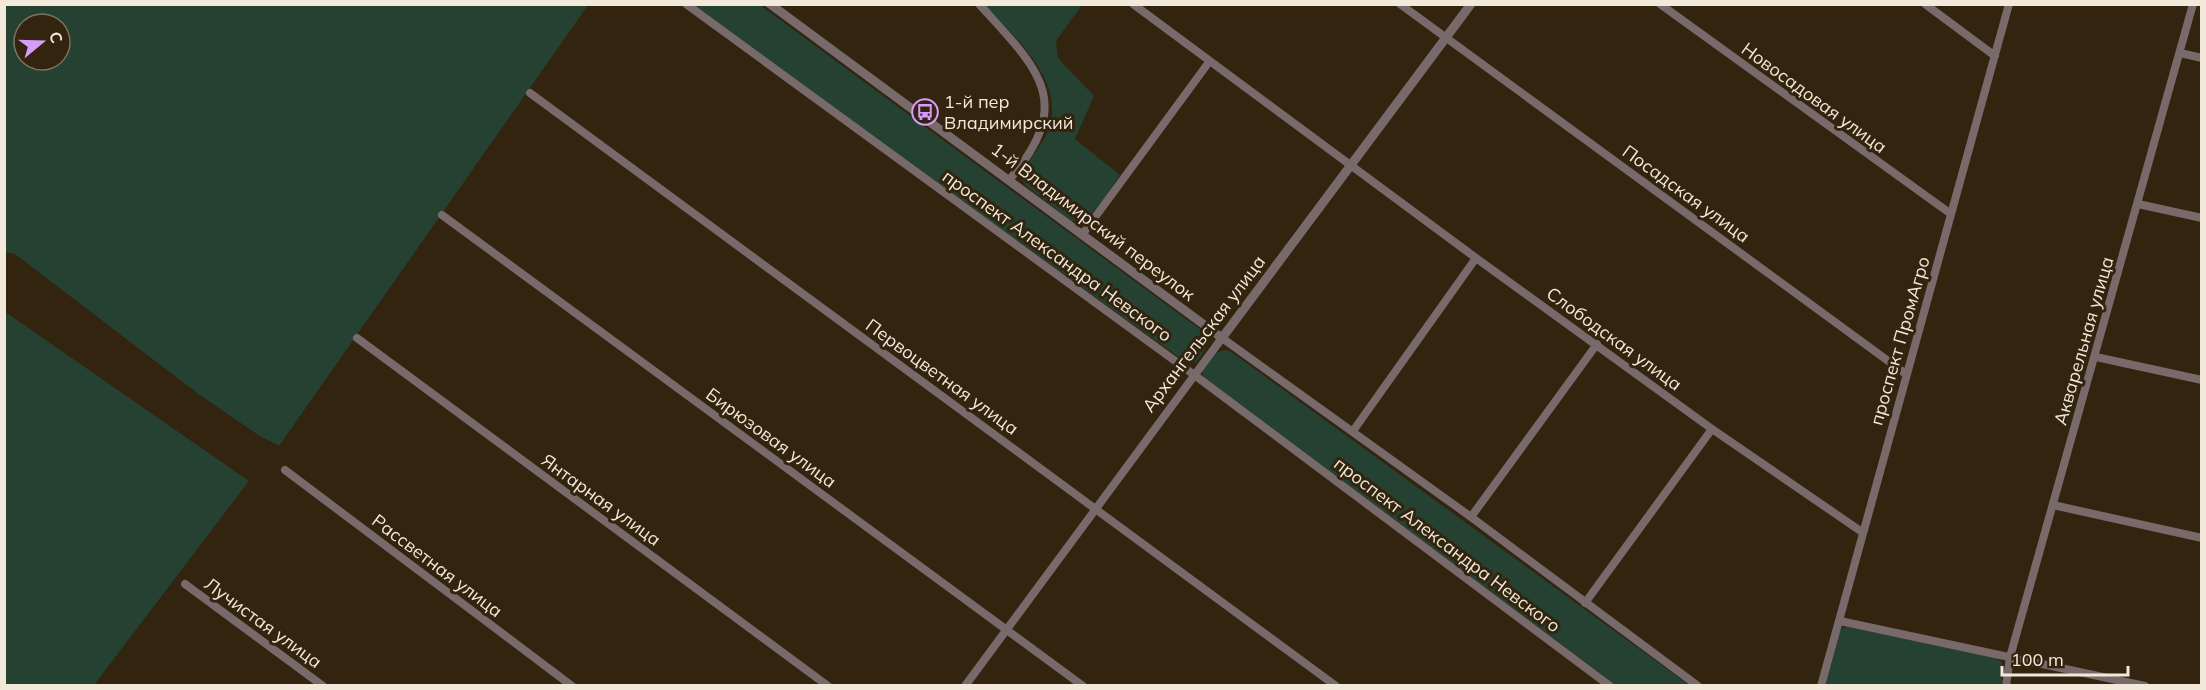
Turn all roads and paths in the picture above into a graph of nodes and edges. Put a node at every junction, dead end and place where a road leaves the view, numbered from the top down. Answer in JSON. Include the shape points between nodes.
{"nodes":[{"id":1,"x":686,"y":4,"type":"edge"},
{"id":2,"x":770,"y":4,"type":"edge"},
{"id":3,"x":979,"y":4,"type":"edge"},
{"id":4,"x":1133,"y":4,"type":"edge"},
{"id":5,"x":1400,"y":4,"type":"edge"},
{"id":6,"x":1471,"y":4,"type":"edge"},
{"id":7,"x":1660,"y":4,"type":"edge"},
{"id":8,"x":1925,"y":4,"type":"edge"},
{"id":9,"x":2010,"y":4,"type":"edge"},
{"id":10,"x":2193,"y":4,"type":"edge"},
{"id":11,"x":1447,"y":38,"type":"junction"},
{"id":12,"x":2180,"y":53,"type":"junction"},
{"id":13,"x":1995,"y":56,"type":"junction"},
{"id":14,"x":2202,"y":58,"type":"edge"},
{"id":15,"x":1209,"y":62,"type":"junction"},
{"id":16,"x":530,"y":93,"type":"dead end"},
{"id":17,"x":1352,"y":165,"type":"junction"},
{"id":18,"x":1009,"y":180,"type":"junction"},
{"id":19,"x":2138,"y":204,"type":"junction"},
{"id":20,"x":1951,"y":214,"type":"junction"},
{"id":21,"x":442,"y":215,"type":"dead end"},
{"id":22,"x":2202,"y":218,"type":"edge"},
{"id":23,"x":1082,"y":235,"type":"junction"},
{"id":24,"x":1476,"y":258,"type":"junction"},
{"id":25,"x":357,"y":338,"type":"dead end"},
{"id":26,"x":1222,"y":338,"type":"junction"},
{"id":27,"x":1597,"y":344,"type":"junction"},
{"id":28,"x":2096,"y":357,"type":"junction"},
{"id":29,"x":1193,"y":374,"type":"junction"},
{"id":30,"x":1906,"y":374,"type":"junction"},
{"id":31,"x":2202,"y":380,"type":"edge"},
{"id":32,"x":1712,"y":429,"type":"junction"},
{"id":33,"x":1353,"y":431,"type":"junction"},
{"id":34,"x":285,"y":470,"type":"dead end"},
{"id":35,"x":2052,"y":505,"type":"junction"},
{"id":36,"x":1094,"y":508,"type":"junction"},
{"id":37,"x":1471,"y":517,"type":"junction"},
{"id":38,"x":1862,"y":532,"type":"junction"},
{"id":39,"x":2202,"y":538,"type":"edge"},
{"id":40,"x":185,"y":584,"type":"dead end"},
{"id":41,"x":1585,"y":603,"type":"junction"},
{"id":42,"x":1840,"y":621,"type":"junction"},
{"id":43,"x":1006,"y":629,"type":"junction"},
{"id":44,"x":2010,"y":657,"type":"junction"},
{"id":45,"x":323,"y":686,"type":"edge"},
{"id":46,"x":572,"y":686,"type":"edge"},
{"id":47,"x":828,"y":686,"type":"edge"},
{"id":48,"x":965,"y":686,"type":"edge"},
{"id":49,"x":1083,"y":686,"type":"edge"},
{"id":50,"x":1336,"y":686,"type":"edge"},
{"id":51,"x":1610,"y":686,"type":"edge"},
{"id":52,"x":1698,"y":686,"type":"edge"},
{"id":53,"x":1821,"y":686,"type":"edge"},
{"id":54,"x":2006,"y":686,"type":"edge"},
{"id":55,"x":2145,"y":686,"type":"edge"}],
"edges":[{"from":1,"to":29,"type":"street","name":"проспект Александра Невского"},
{"from":2,"to":18,"type":"street","name":"1-й Владимирский переулок"},
{"from":3,"to":18,"type":"street","via":[[1028,60],[1042,84],[1046,103],[1039,137]]},
{"from":4,"to":15,"type":"street","name":"Слободская улица"},
{"from":5,"to":11,"type":"street","name":"Посадская улица"},
{"from":6,"to":11,"type":"street","name":"Архангельская улица"},
{"from":7,"to":20,"type":"street","name":"Новосадовая улица"},
{"from":8,"to":13,"type":"street"},
{"from":9,"to":13,"type":"street","name":"проспект ПромАгро"},
{"from":10,"to":12,"type":"street","name":"Акварельная улица"},
{"from":11,"to":17,"type":"street","name":"Архангельская улица"},
{"from":11,"to":30,"type":"street","name":"Посадская улица"},
{"from":12,"to":14,"type":"street"},
{"from":12,"to":19,"type":"street","name":"Акварельная улица"},
{"from":13,"to":20,"type":"street","name":"проспект ПромАгро"},
{"from":15,"to":17,"type":"street","name":"Слободская улица"},
{"from":15,"to":23,"type":"street"},
{"from":16,"to":36,"type":"street","name":"Первоцветная улица"},
{"from":17,"to":24,"type":"street","name":"Слободская улица"},
{"from":17,"to":26,"type":"street","name":"Архангельская улица"},
{"from":18,"to":23,"type":"street","name":"1-й Владимирский переулок"},
{"from":19,"to":22,"type":"street"},
{"from":19,"to":28,"type":"street","name":"Акварельная улица"},
{"from":20,"to":30,"type":"street","name":"проспект ПромАгро"},
{"from":21,"to":43,"type":"street","name":"Бирюзовая улица"},
{"from":23,"to":26,"type":"street","name":"1-й Владимирский переулок"},
{"from":24,"to":27,"type":"street","name":"Слободская улица"},
{"from":24,"to":33,"type":"street"},
{"from":25,"to":47,"type":"street","name":"Янтарная улица"},
{"from":26,"to":29,"type":"street","name":"Архангельская улица"},
{"from":26,"to":33,"type":"street","name":"проспект Александра Невского"},
{"from":27,"to":32,"type":"street","name":"Слободская улица"},
{"from":27,"to":37,"type":"street"},
{"from":28,"to":31,"type":"street"},
{"from":28,"to":35,"type":"street","name":"Акварельная улица"},
{"from":29,"to":36,"type":"street","name":"Архангельская улица"},
{"from":29,"to":51,"type":"street","name":"проспект Александра Невского"},
{"from":30,"to":38,"type":"street","name":"проспект ПромАгро"},
{"from":32,"to":38,"type":"street","name":"Слободская улица"},
{"from":32,"to":41,"type":"street"},
{"from":33,"to":37,"type":"street","name":"проспект Александра Невского"},
{"from":34,"to":46,"type":"street","name":"Рассветная улица"},
{"from":35,"to":39,"type":"street"},
{"from":35,"to":44,"type":"street","name":"Акварельная улица"},
{"from":36,"to":43,"type":"street","name":"Архангельская улица"},
{"from":36,"to":50,"type":"street","name":"Первоцветная улица"},
{"from":37,"to":41,"type":"street","name":"проспект Александра Невского"},
{"from":38,"to":42,"type":"street","name":"проспект ПромАгро"},
{"from":40,"to":45,"type":"street","name":"Лучистая улица"},
{"from":41,"to":52,"type":"street","name":"проспект Александра Невского"},
{"from":42,"to":44,"type":"street"},
{"from":42,"to":53,"type":"street","name":"проспект ПромАгро"},
{"from":43,"to":48,"type":"street","name":"Архангельская улица"},
{"from":43,"to":49,"type":"street","name":"Бирюзовая улица"},
{"from":44,"to":54,"type":"street","name":"Акварельная улица"},
{"from":44,"to":55,"type":"street"}]}
